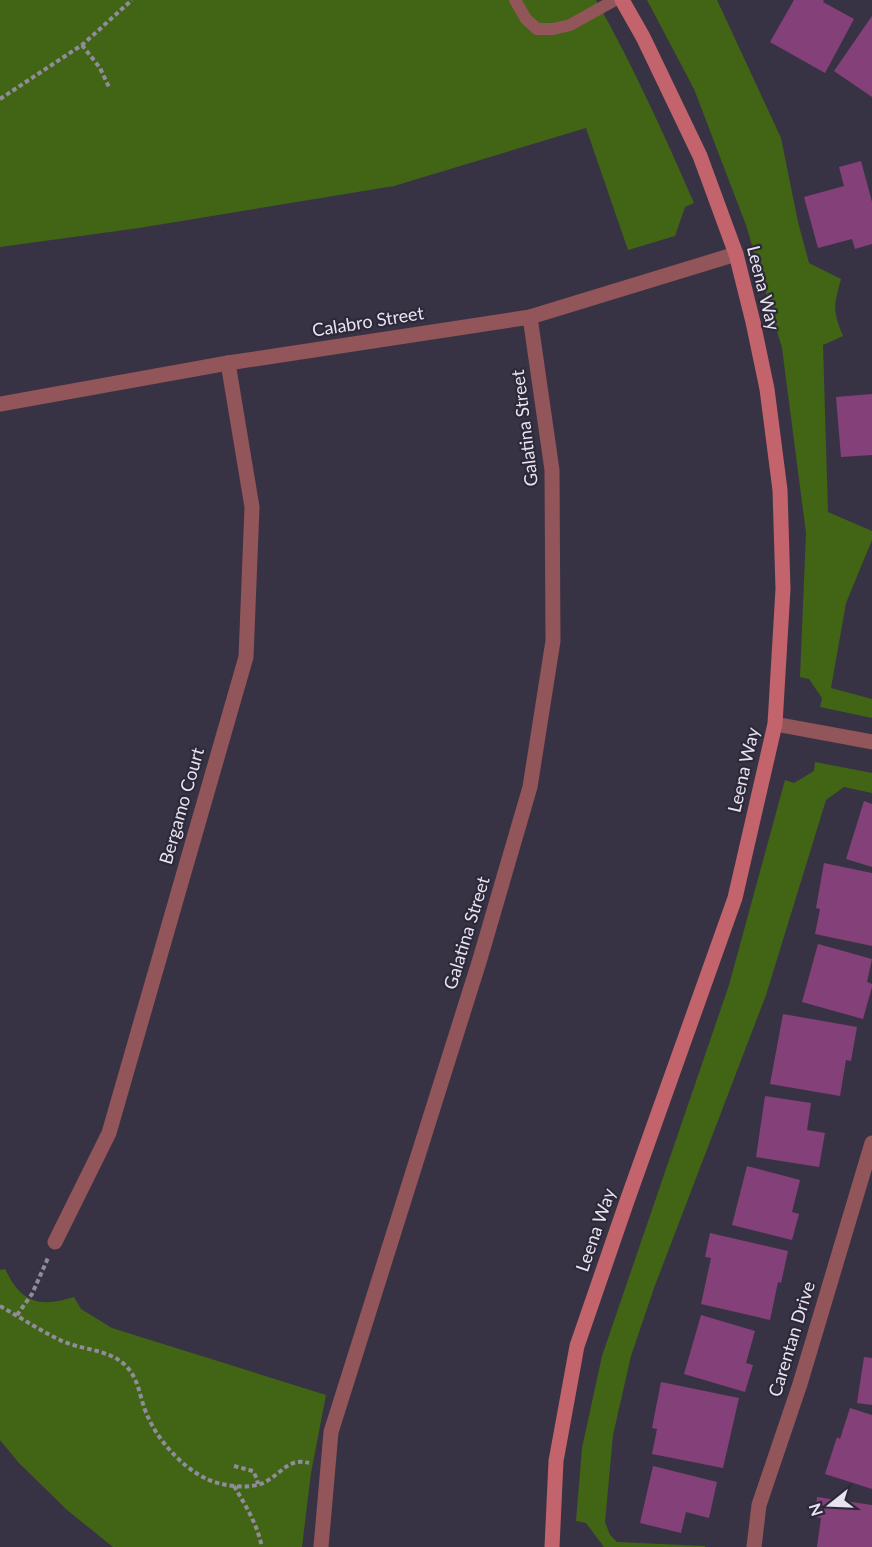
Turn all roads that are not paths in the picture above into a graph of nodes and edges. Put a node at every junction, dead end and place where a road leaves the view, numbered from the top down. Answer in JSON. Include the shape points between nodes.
{"nodes":[{"id":1,"x":515,"y":0,"type":"edge"},
{"id":2,"x":615,"y":0,"type":"edge"},
{"id":3,"x":622,"y":0,"type":"edge"},
{"id":4,"x":736,"y":254,"type":"junction"},
{"id":5,"x":530,"y":316,"type":"junction"},
{"id":6,"x":228,"y":363,"type":"junction"},
{"id":7,"x":0,"y":404,"type":"edge"},
{"id":8,"x":775,"y":724,"type":"junction"},
{"id":9,"x":872,"y":742,"type":"edge"},
{"id":10,"x":872,"y":1143,"type":"edge"},
{"id":11,"x":55,"y":1242,"type":"road end"},
{"id":12,"x":321,"y":1547,"type":"edge"},
{"id":13,"x":552,"y":1547,"type":"edge"},
{"id":14,"x":754,"y":1547,"type":"edge"}],
"edges":[{"from":1,"to":2,"type":"lane","via":[[526,20],[537,29],[545,29],[570,25]]},
{"from":3,"to":4,"type":"street","name":"Leena Way","via":[[700,156]]},
{"from":4,"to":5,"type":"street","name":"Calabro Street"},
{"from":4,"to":8,"type":"street","name":"Leena Way","via":[[767,389],[780,490],[783,589]]},
{"from":5,"to":6,"type":"street","name":"Calabro Street"},
{"from":5,"to":12,"type":"street","name":"Galatina Street","via":[[552,470],[553,596],[553,641],[530,787],[331,1432]]},
{"from":6,"to":7,"type":"street","name":"Calabro Street"},
{"from":6,"to":11,"type":"street","name":"Bergamo Court","via":[[252,507],[246,657],[109,1133]]},
{"from":8,"to":9,"type":"street"},
{"from":8,"to":13,"type":"street","name":"Leena Way","via":[[735,898],[577,1346],[556,1461]]},
{"from":10,"to":14,"type":"street","name":"Carentan Drive","via":[[800,1384],[759,1505]]}]}
